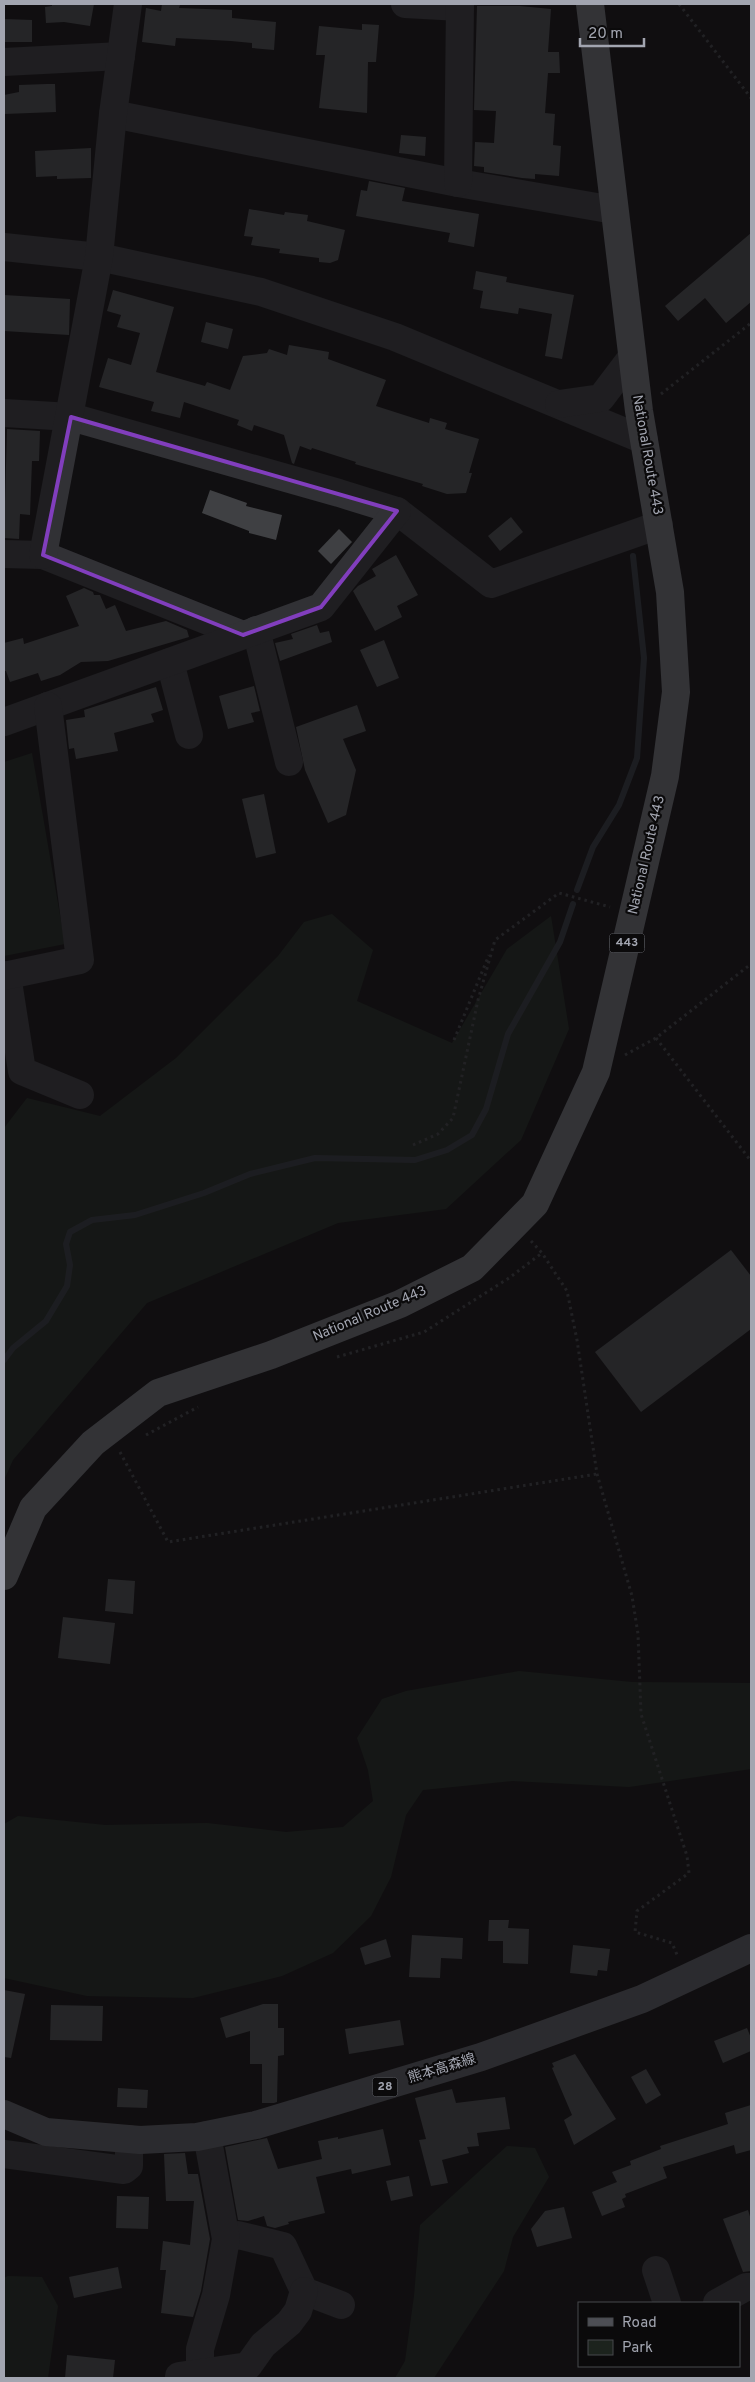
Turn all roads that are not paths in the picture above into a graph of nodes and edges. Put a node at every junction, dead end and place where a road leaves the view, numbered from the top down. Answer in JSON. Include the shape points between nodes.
{"nodes":[{"id":1,"x":128,"y":4,"type":"edge"},
{"id":2,"x":405,"y":4,"type":"edge"},
{"id":3,"x":590,"y":4,"type":"edge"},
{"id":4,"x":460,"y":5,"type":"edge"},
{"id":5,"x":121,"y":56,"type":"junction"},
{"id":6,"x":4,"y":62,"type":"edge"},
{"id":7,"x":113,"y":114,"type":"junction"},
{"id":8,"x":458,"y":183,"type":"junction"},
{"id":9,"x":614,"y":210,"type":"junction"},
{"id":10,"x":4,"y":247,"type":"edge"},
{"id":11,"x":99,"y":257,"type":"junction"},
{"id":12,"x":632,"y":357,"type":"junction"},
{"id":13,"x":558,"y":404,"type":"junction"},
{"id":14,"x":4,"y":414,"type":"edge"},
{"id":15,"x":71,"y":417,"type":"junction"},
{"id":16,"x":644,"y":440,"type":"junction"},
{"id":17,"x":397,"y":511,"type":"junction"},
{"id":18,"x":659,"y":526,"type":"junction"},
{"id":19,"x":4,"y":554,"type":"edge"},
{"id":20,"x":43,"y":555,"type":"junction"},
{"id":21,"x":249,"y":633,"type":"junction"},
{"id":22,"x":170,"y":662,"type":"junction"},
{"id":23,"x":48,"y":706,"type":"junction"},
{"id":24,"x":4,"y":722,"type":"edge"},
{"id":25,"x":189,"y":735,"type":"dead end"},
{"id":26,"x":290,"y":762,"type":"dead end"},
{"id":27,"x":5,"y":975,"type":"edge"},
{"id":28,"x":80,"y":1095,"type":"dead end"},
{"id":29,"x":4,"y":1576,"type":"edge"},
{"id":30,"x":751,"y":1948,"type":"edge"},
{"id":31,"x":4,"y":2114,"type":"edge"},
{"id":32,"x":207,"y":2135,"type":"junction"},
{"id":33,"x":129,"y":2139,"type":"junction"},
{"id":34,"x":4,"y":2154,"type":"edge"},
{"id":35,"x":226,"y":2238,"type":"junction"},
{"id":36,"x":656,"y":2270,"type":"dead end"},
{"id":37,"x":751,"y":2287,"type":"edge"},
{"id":38,"x":304,"y":2292,"type":"junction"},
{"id":39,"x":668,"y":2302,"type":"edge"},
{"id":40,"x":719,"y":2302,"type":"edge"},
{"id":41,"x":341,"y":2305,"type":"dead end"},
{"id":42,"x":250,"y":2372,"type":"edge"}],
"edges":[{"from":1,"to":5,"type":"street"},
{"from":2,"to":4,"type":"street"},
{"from":3,"to":9,"type":"highway","name":"National Route 443","number":"443"},
{"from":4,"to":8,"type":"street"},
{"from":5,"to":6,"type":"street"},
{"from":5,"to":7,"type":"street"},
{"from":7,"to":8,"type":"street"},
{"from":7,"to":11,"type":"street"},
{"from":8,"to":9,"type":"street"},
{"from":9,"to":12,"type":"highway","name":"National Route 443","number":"443"},
{"from":10,"to":11,"type":"street"},
{"from":11,"to":13,"type":"street","via":[[262,292],[395,337]]},
{"from":11,"to":15,"type":"street"},
{"from":12,"to":13,"type":"street","via":[[601,398]]},
{"from":12,"to":16,"type":"highway","name":"National Route 443","number":"443"},
{"from":13,"to":16,"type":"street"},
{"from":14,"to":15,"type":"street"},
{"from":15,"to":17,"type":"street"},
{"from":15,"to":20,"type":"street"},
{"from":16,"to":18,"type":"highway","name":"National Route 443","number":"443"},
{"from":17,"to":18,"type":"street","via":[[491,584]]},
{"from":17,"to":21,"type":"street","via":[[321,607]]},
{"from":18,"to":29,"type":"highway","name":"National Route 443","number":"443","via":[[670,592],[676,692],[665,776],[596,1072],[535,1204],[472,1268],[400,1304],[271,1355],[158,1393],[93,1443],[33,1508]]},
{"from":19,"to":20,"type":"street"},
{"from":20,"to":21,"type":"street"},
{"from":21,"to":22,"type":"street"},
{"from":21,"to":26,"type":"street"},
{"from":22,"to":23,"type":"street"},
{"from":22,"to":25,"type":"street"},
{"from":23,"to":24,"type":"street"},
{"from":23,"to":27,"type":"street","via":[[80,960]]},
{"from":27,"to":28,"type":"street","via":[[22,1072]]},
{"from":30,"to":32,"type":"main road","name":"熊本高森線","number":"28","via":[[642,1999],[481,2057],[256,2125]]},
{"from":31,"to":33,"type":"main road","name":"熊本高森線","number":"28","via":[[46,2132]]},
{"from":32,"to":33,"type":"main road","name":"熊本高森線","number":"28"},
{"from":32,"to":35,"type":"street"},
{"from":33,"to":34,"type":"street","via":[[128,2166],[124,2170]]},
{"from":35,"to":38,"type":"street","via":[[238,2235],[283,2246]]},
{"from":35,"to":42,"type":"street","via":[[216,2295],[189,2374]]},
{"from":36,"to":39,"type":"street"},
{"from":37,"to":40,"type":"street"},
{"from":38,"to":41,"type":"street"},
{"from":38,"to":42,"type":"street","via":[[298,2311],[264,2345]]}]}
